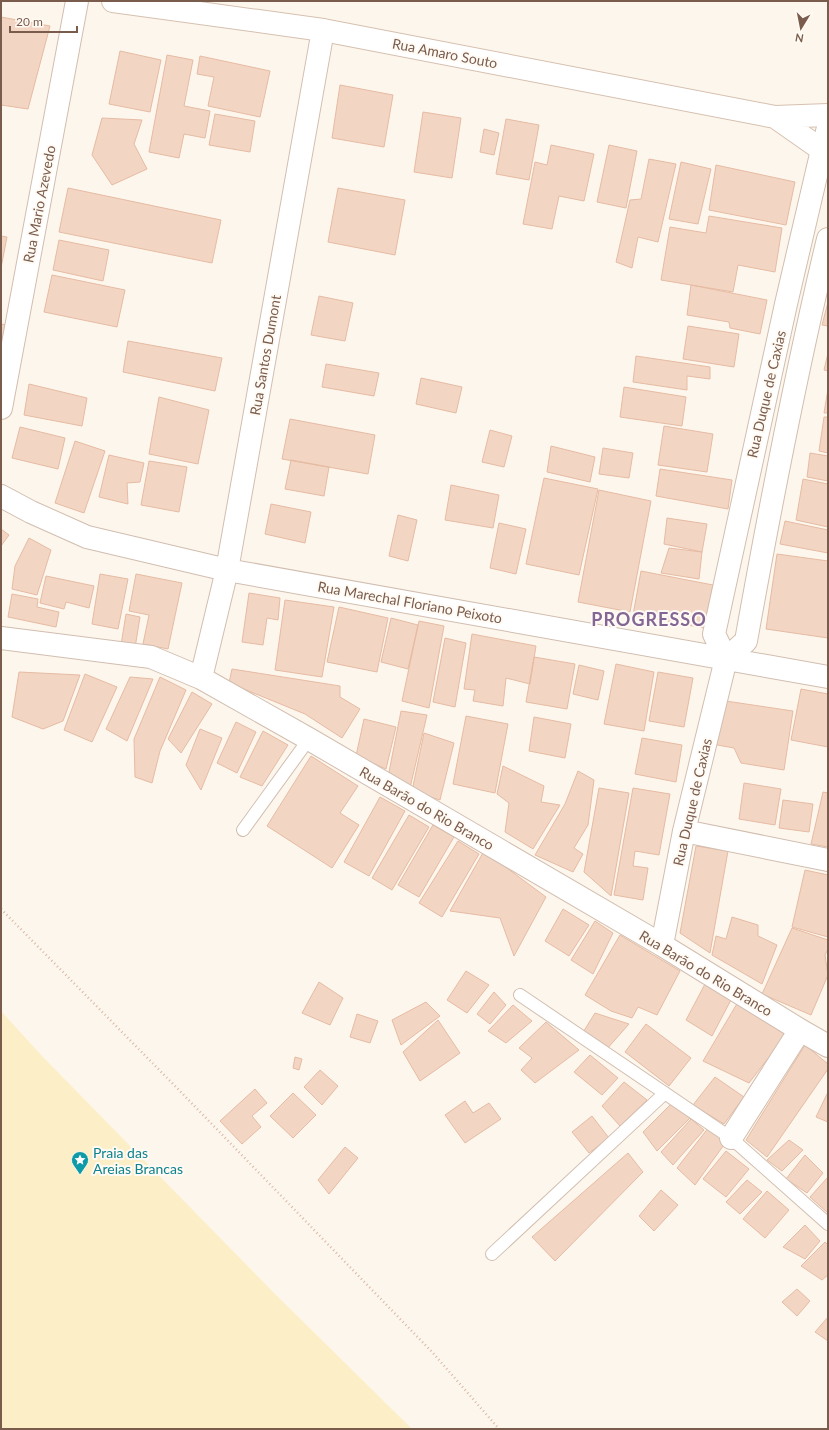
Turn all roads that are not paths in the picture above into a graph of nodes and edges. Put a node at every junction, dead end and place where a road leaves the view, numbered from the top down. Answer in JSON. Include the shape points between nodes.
{"nodes":[{"id":1,"x":76,"y":1,"type":"edge"},
{"id":2,"x":113,"y":1,"type":"edge"},
{"id":3,"x":323,"y":30,"type":"junction"},
{"id":4,"x":828,"y":115,"type":"edge"},
{"id":5,"x":775,"y":117,"type":"junction"},
{"id":6,"x":828,"y":128,"type":"edge"},
{"id":7,"x":825,"y":151,"type":"edge"},
{"id":8,"x":828,"y":239,"type":"edge"},
{"id":9,"x":786,"y":304,"type":"junction"},
{"id":10,"x":811,"y":310,"type":"junction"},
{"id":11,"x":1,"y":408,"type":"edge"},
{"id":12,"x":751,"y":460,"type":"junction"},
{"id":13,"x":778,"y":465,"type":"junction"},
{"id":14,"x":1,"y":496,"type":"edge"},
{"id":15,"x":226,"y":570,"type":"junction"},
{"id":16,"x":1,"y":638,"type":"edge"},
{"id":17,"x":726,"y":659,"type":"junction"},
{"id":18,"x":828,"y":677,"type":"edge"},
{"id":19,"x":201,"y":678,"type":"junction"},
{"id":20,"x":309,"y":739,"type":"junction"},
{"id":21,"x":244,"y":830,"type":"dead end"},
{"id":22,"x":684,"y":831,"type":"junction"},
{"id":23,"x":828,"y":860,"type":"edge"},
{"id":24,"x":662,"y":945,"type":"junction"},
{"id":25,"x":520,"y":994,"type":"dead end"},
{"id":26,"x":800,"y":1030,"type":"junction"},
{"id":27,"x":828,"y":1046,"type":"edge"},
{"id":28,"x":665,"y":1093,"type":"junction"},
{"id":29,"x":731,"y":1138,"type":"junction"},
{"id":30,"x":828,"y":1224,"type":"edge"},
{"id":31,"x":492,"y":1254,"type":"dead end"}],
"edges":[{"from":1,"to":11,"type":"street","name":"Rua Mario Azevedo"},
{"from":2,"to":3,"type":"street","name":"Rua Amaro Souto"},
{"from":3,"to":5,"type":"street","name":"Rua Amaro Souto"},
{"from":3,"to":15,"type":"street","name":"Rua Santos Dumont"},
{"from":4,"to":5,"type":"street","name":"Rua Amaro Souto"},
{"from":5,"to":7,"type":"street","name":"Rua Amaro Souto"},
{"from":6,"to":7,"type":"street","name":"Rua Duque de Caxias"},
{"from":7,"to":9,"type":"street","name":"Rua Duque de Caxias"},
{"from":8,"to":10,"type":"street","name":"Rua Duque de Caxias"},
{"from":9,"to":10,"type":"street"},
{"from":9,"to":12,"type":"street","name":"Rua Duque de Caxias"},
{"from":10,"to":13,"type":"street","name":"Rua Duque de Caxias"},
{"from":12,"to":13,"type":"street"},
{"from":12,"to":17,"type":"street","name":"Rua Duque de Caxias","via":[[714,634]]},
{"from":13,"to":17,"type":"street","name":"Rua Duque de Caxias","via":[[746,641]]},
{"from":14,"to":15,"type":"street","name":"Rua Marechal Floriano Peixoto","via":[[87,537]]},
{"from":15,"to":17,"type":"street","name":"Rua Marechal Floriano Peixoto"},
{"from":15,"to":19,"type":"street","name":"Rua Santos Dumont"},
{"from":16,"to":19,"type":"street","name":"Rua Barão do Rio Branco","via":[[151,657]]},
{"from":17,"to":18,"type":"street","name":"Rua Marechal Floriano Peixoto"},
{"from":17,"to":22,"type":"street","name":"Rua Duque de Caxias"},
{"from":19,"to":20,"type":"street","name":"Rua Barão do Rio Branco"},
{"from":20,"to":21,"type":"lane"},
{"from":20,"to":24,"type":"street","name":"Rua Barão do Rio Branco"},
{"from":22,"to":23,"type":"street"},
{"from":22,"to":24,"type":"street","name":"Rua Duque de Caxias"},
{"from":24,"to":26,"type":"street","name":"Rua Barão do Rio Branco"},
{"from":25,"to":28,"type":"lane"},
{"from":26,"to":27,"type":"street","name":"Rua Barão do Rio Branco"},
{"from":26,"to":29,"type":"street"},
{"from":28,"to":29,"type":"lane"},
{"from":28,"to":31,"type":"lane"},
{"from":29,"to":30,"type":"lane"}]}
